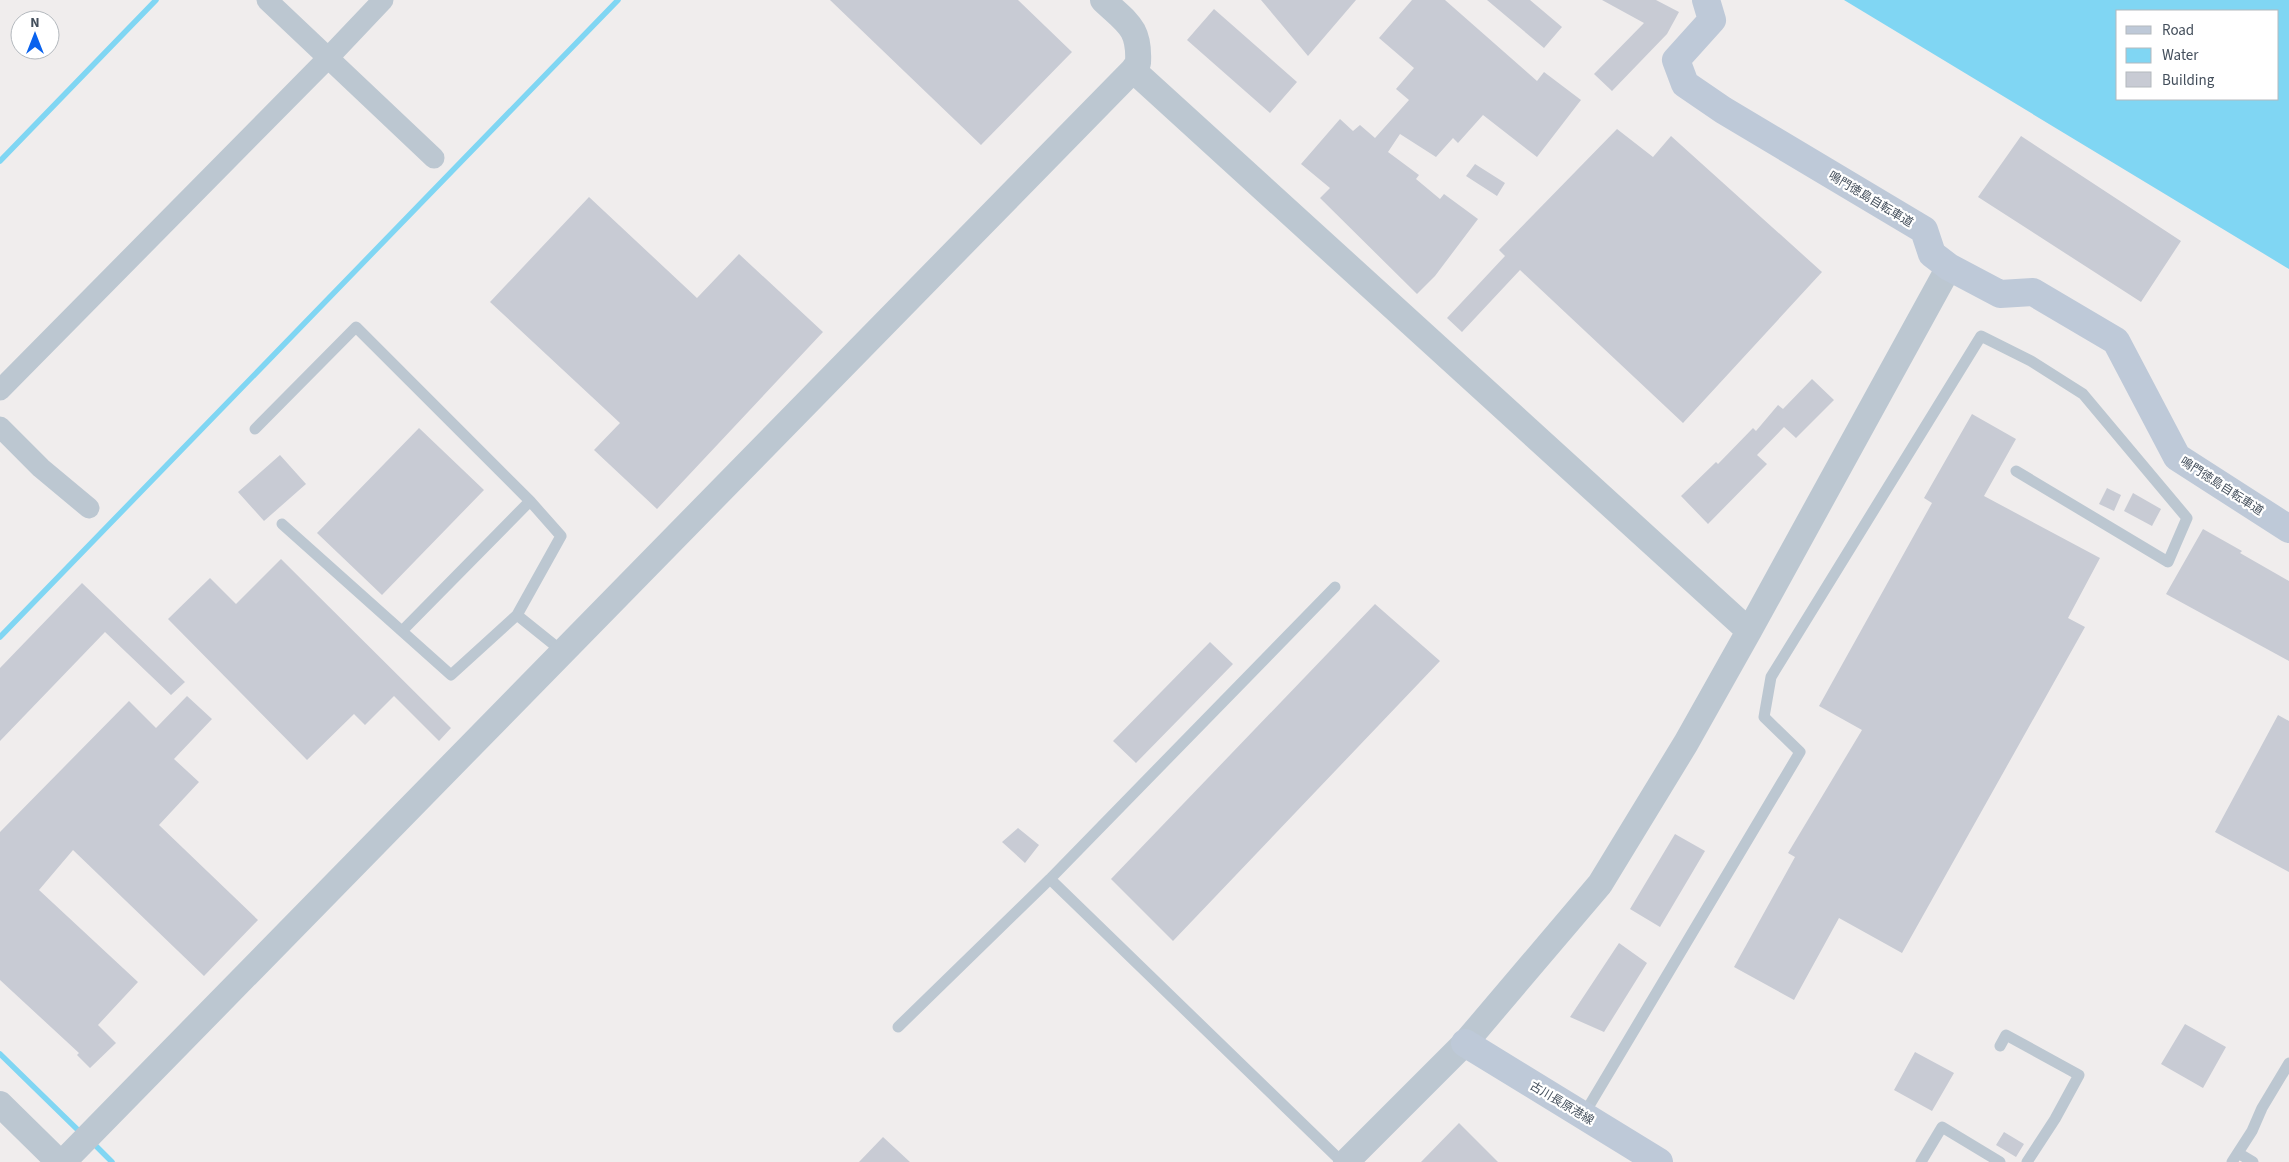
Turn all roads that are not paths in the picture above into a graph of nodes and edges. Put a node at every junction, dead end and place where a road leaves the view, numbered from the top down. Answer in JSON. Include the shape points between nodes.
{"nodes":[{"id":1,"x":267,"y":0,"type":"edge"},
{"id":2,"x":382,"y":0,"type":"edge"},
{"id":3,"x":1102,"y":0,"type":"edge"},
{"id":4,"x":1706,"y":0,"type":"edge"},
{"id":5,"x":328,"y":58,"type":"junction"},
{"id":6,"x":1133,"y":70,"type":"junction"},
{"id":7,"x":434,"y":158,"type":"dead end"},
{"id":8,"x":1949,"y":267,"type":"junction"},
{"id":9,"x":0,"y":390,"type":"edge"},
{"id":10,"x":0,"y":427,"type":"edge"},
{"id":11,"x":255,"y":428,"type":"dead end"},
{"id":12,"x":2016,"y":471,"type":"dead end"},
{"id":13,"x":530,"y":501,"type":"junction"},
{"id":14,"x":89,"y":508,"type":"dead end"},
{"id":15,"x":282,"y":524,"type":"dead end"},
{"id":16,"x":2289,"y":529,"type":"edge"},
{"id":17,"x":1335,"y":587,"type":"dead end"},
{"id":18,"x":516,"y":615,"type":"junction"},
{"id":19,"x":402,"y":630,"type":"junction"},
{"id":20,"x":1749,"y":632,"type":"junction"},
{"id":21,"x":563,"y":652,"type":"junction"},
{"id":22,"x":1050,"y":879,"type":"junction"},
{"id":23,"x":898,"y":1027,"type":"dead end"},
{"id":24,"x":1465,"y":1043,"type":"junction"},
{"id":25,"x":2000,"y":1046,"type":"dead end"},
{"id":26,"x":2289,"y":1064,"type":"edge"},
{"id":27,"x":0,"y":1104,"type":"edge"},
{"id":28,"x":1583,"y":1116,"type":"junction"},
{"id":29,"x":67,"y":1156,"type":"edge"},
{"id":30,"x":2235,"y":1158,"type":"edge"},
{"id":31,"x":1344,"y":1162,"type":"edge"},
{"id":32,"x":1658,"y":1162,"type":"edge"},
{"id":33,"x":1921,"y":1162,"type":"edge"},
{"id":34,"x":2000,"y":1162,"type":"edge"},
{"id":35,"x":2027,"y":1162,"type":"edge"},
{"id":36,"x":2254,"y":1162,"type":"edge"}],
"edges":[{"from":1,"to":5,"type":"street"},
{"from":2,"to":5,"type":"street"},
{"from":3,"to":6,"type":"street","via":[[1137,36],[1138,63]]},
{"from":4,"to":8,"type":"main road","name":"鳴門徳島自転車道","via":[[1712,20],[1676,60],[1685,84],[1924,230],[1932,254]]},
{"from":5,"to":7,"type":"street"},
{"from":5,"to":9,"type":"street"},
{"from":6,"to":20,"type":"street"},
{"from":6,"to":21,"type":"street"},
{"from":8,"to":16,"type":"main road","name":"鳴門徳島自転車道","via":[[2000,294],[2033,292],[2116,341],[2177,457]]},
{"from":8,"to":20,"type":"street"},
{"from":10,"to":14,"type":"street","via":[[41,468]]},
{"from":11,"to":13,"type":"lane","via":[[356,327]]},
{"from":12,"to":28,"type":"lane","via":[[2168,562],[2187,518],[2083,394],[2031,361],[1981,336],[1771,677],[1764,717],[1800,752]]},
{"from":13,"to":18,"type":"lane","via":[[561,536]]},
{"from":13,"to":19,"type":"lane"},
{"from":15,"to":19,"type":"lane"},
{"from":17,"to":22,"type":"lane"},
{"from":18,"to":19,"type":"lane","via":[[451,675]]},
{"from":18,"to":21,"type":"lane"},
{"from":20,"to":24,"type":"street","via":[[1600,884]]},
{"from":21,"to":29,"type":"street"},
{"from":22,"to":23,"type":"lane"},
{"from":22,"to":31,"type":"lane"},
{"from":24,"to":28,"type":"main road","name":"古川長原港線"},
{"from":24,"to":31,"type":"street"},
{"from":25,"to":35,"type":"lane","via":[[2006,1034],[2079,1075]]},
{"from":26,"to":30,"type":"lane"},
{"from":27,"to":29,"type":"street"},
{"from":28,"to":32,"type":"main road","name":"古川長原港線"},
{"from":30,"to":36,"type":"lane"},
{"from":33,"to":34,"type":"lane","via":[[1942,1127]]}]}
